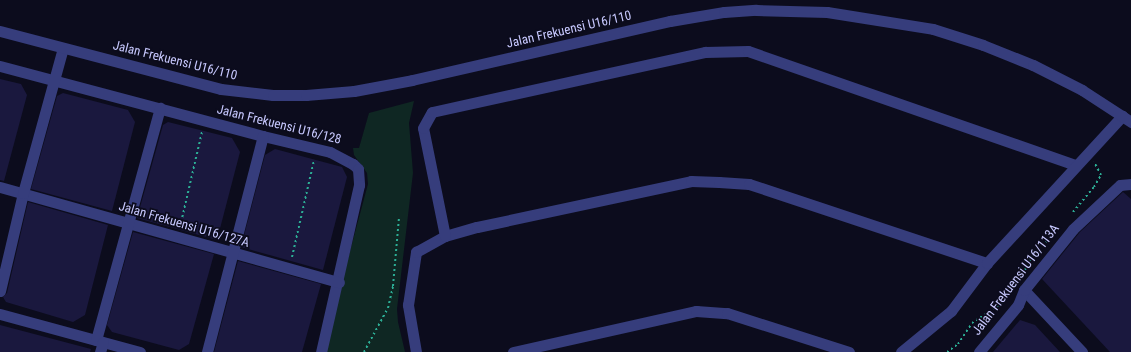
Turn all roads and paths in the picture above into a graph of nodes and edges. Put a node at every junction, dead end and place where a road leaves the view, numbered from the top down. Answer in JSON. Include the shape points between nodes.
{"nodes":[{"id":1,"x":0,"y":31,"type":"edge"},
{"id":2,"x":63,"y":48,"type":"junction"},
{"id":3,"x":0,"y":66,"type":"edge"},
{"id":4,"x":55,"y":80,"type":"junction"},
{"id":5,"x":160,"y":108,"type":"junction"},
{"id":6,"x":1122,"y":116,"type":"junction"},
{"id":7,"x":205,"y":121,"type":"junction"},
{"id":8,"x":1131,"y":122,"type":"edge"},
{"id":9,"x":263,"y":136,"type":"junction"},
{"id":10,"x":317,"y":149,"type":"junction"},
{"id":11,"x":1088,"y":152,"type":"junction"},
{"id":12,"x":1076,"y":165,"type":"junction"},
{"id":13,"x":1131,"y":184,"type":"edge"},
{"id":14,"x":0,"y":187,"type":"edge"},
{"id":15,"x":23,"y":193,"type":"junction"},
{"id":16,"x":399,"y":218,"type":"dead end"},
{"id":17,"x":1068,"y":218,"type":"dead end"},
{"id":18,"x":127,"y":224,"type":"junction"},
{"id":19,"x":445,"y":236,"type":"junction"},
{"id":20,"x":178,"y":237,"type":"junction"},
{"id":21,"x":1052,"y":237,"type":"dead end"},
{"id":22,"x":233,"y":254,"type":"junction"},
{"id":23,"x":987,"y":263,"type":"junction"},
{"id":24,"x":290,"y":267,"type":"junction"},
{"id":25,"x":1024,"y":274,"type":"dead end"},
{"id":26,"x":338,"y":282,"type":"junction"},
{"id":27,"x":1024,"y":290,"type":"junction"},
{"id":28,"x":0,"y":291,"type":"edge"},
{"id":29,"x":1011,"y":296,"type":"dead end"},
{"id":30,"x":0,"y":314,"type":"edge"},
{"id":31,"x":99,"y":345,"type":"edge"},
{"id":32,"x":140,"y":352,"type":"edge"},
{"id":33,"x":207,"y":352,"type":"edge"},
{"id":34,"x":321,"y":352,"type":"edge"},
{"id":35,"x":364,"y":352,"type":"edge"},
{"id":36,"x":416,"y":352,"type":"edge"},
{"id":37,"x":513,"y":352,"type":"edge"},
{"id":38,"x":849,"y":352,"type":"edge"},
{"id":39,"x":901,"y":352,"type":"edge"},
{"id":40,"x":947,"y":352,"type":"edge"},
{"id":41,"x":979,"y":352,"type":"edge"},
{"id":42,"x":1082,"y":352,"type":"edge"}],
"edges":[{"from":1,"to":2,"type":"street","name":"Jalan Frekuensi U16/110"},
{"from":2,"to":4,"type":"street"},
{"from":2,"to":6,"type":"street","name":"Jalan Frekuensi U16/110","via":[[221,89],[273,95],[306,95],[354,91],[412,80],[670,21],[716,13],[756,10],[827,12],[933,29],[983,45],[1033,65],[1082,90]]},
{"from":3,"to":4,"type":"street","name":"Jalan Frekuensi U16/128"},
{"from":4,"to":5,"type":"street","name":"Jalan Frekuensi U16/128"},
{"from":4,"to":15,"type":"street"},
{"from":5,"to":7,"type":"street","name":"Jalan Frekuensi U16/128"},
{"from":5,"to":18,"type":"street"},
{"from":6,"to":8,"type":"street","name":"Jalan Frekuensi U16/110"},
{"from":6,"to":11,"type":"street"},
{"from":7,"to":9,"type":"street","name":"Jalan Frekuensi U16/128"},
{"from":7,"to":20,"type":"path"},
{"from":9,"to":10,"type":"street","name":"Jalan Frekuensi U16/128"},
{"from":9,"to":22,"type":"street"},
{"from":10,"to":24,"type":"path"},
{"from":10,"to":26,"type":"street","name":"Jalan Frekuensi U16/128","via":[[348,159],[358,170],[359,177]]},
{"from":11,"to":12,"type":"street"},
{"from":11,"to":17,"type":"path","via":[[1101,175]]},
{"from":12,"to":19,"type":"street","via":[[748,51],[705,52],[432,112],[424,128]]},
{"from":12,"to":23,"type":"street"},
{"from":13,"to":27,"type":"street","name":"Jalan Frekuensi U16/113A","via":[[1120,185],[1073,229]]},
{"from":14,"to":15,"type":"street","name":"Jalan Frekuensi U16/127A"},
{"from":15,"to":18,"type":"street","name":"Jalan Frekuensi U16/127A"},
{"from":15,"to":28,"type":"street"},
{"from":16,"to":35,"type":"path","via":[[393,286],[388,308]]},
{"from":18,"to":20,"type":"street","name":"Jalan Frekuensi U16/127A"},
{"from":18,"to":31,"type":"street"},
{"from":19,"to":23,"type":"street","via":[[691,181],[719,182],[749,184]]},
{"from":19,"to":36,"type":"street","via":[[416,252],[408,305]]},
{"from":20,"to":22,"type":"street","name":"Jalan Frekuensi U16/127A"},
{"from":21,"to":25,"type":"path","via":[[1028,260]]},
{"from":22,"to":24,"type":"street","name":"Jalan Frekuensi U16/127A"},
{"from":22,"to":33,"type":"street"},
{"from":23,"to":39,"type":"street","via":[[951,311]]},
{"from":24,"to":26,"type":"street","name":"Jalan Frekuensi U16/127A"},
{"from":26,"to":34,"type":"street","name":"Jalan Frekuensi U16/128"},
{"from":27,"to":41,"type":"street","name":"Jalan Frekuensi U16/113A","via":[[1018,306]]},
{"from":27,"to":42,"type":"street"},
{"from":29,"to":40,"type":"path","via":[[972,323],[958,344]]},
{"from":30,"to":31,"type":"street"},
{"from":31,"to":32,"type":"street"},
{"from":37,"to":38,"type":"street","via":[[696,311],[727,313]]}]}
